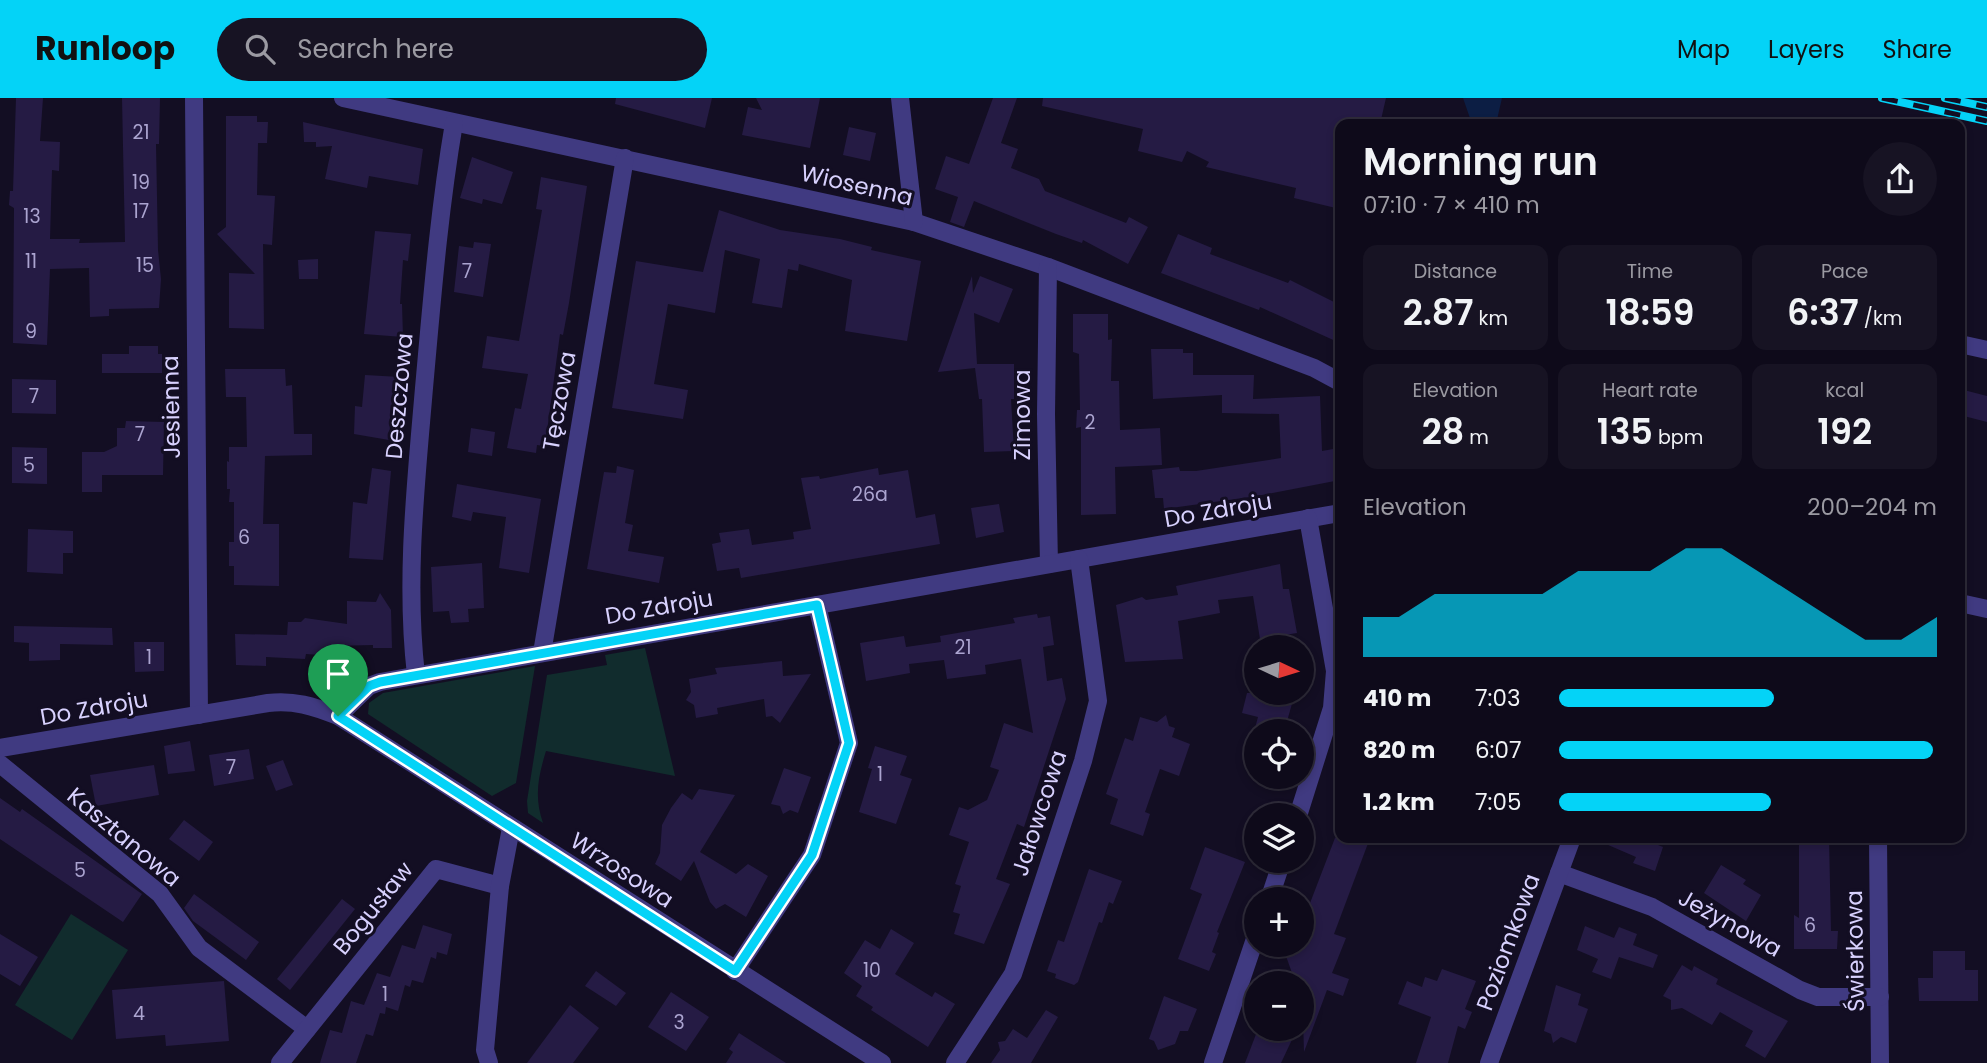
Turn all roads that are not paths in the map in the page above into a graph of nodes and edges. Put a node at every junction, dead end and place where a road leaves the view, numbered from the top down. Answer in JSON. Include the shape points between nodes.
{"nodes":[{"id":1,"x":194,"y":98,"type":"edge"},
{"id":2,"x":343,"y":98,"type":"edge"},
{"id":3,"x":900,"y":98,"type":"edge"},
{"id":4,"x":454,"y":122,"type":"junction"},
{"id":5,"x":625,"y":158,"type":"junction"},
{"id":6,"x":914,"y":222,"type":"junction"},
{"id":7,"x":1048,"y":267,"type":"junction"},
{"id":8,"x":1965,"y":345,"type":"edge"},
{"id":9,"x":1987,"y":350,"type":"edge"},
{"id":10,"x":1335,"y":379,"type":"edge"},
{"id":11,"x":1335,"y":514,"type":"edge"},
{"id":12,"x":1308,"y":519,"type":"junction"},
{"id":13,"x":1079,"y":559,"type":"junction"},
{"id":14,"x":1049,"y":564,"type":"junction"},
{"id":15,"x":1965,"y":604,"type":"edge"},
{"id":16,"x":817,"y":605,"type":"junction"},
{"id":17,"x":1987,"y":609,"type":"edge"},
{"id":18,"x":542,"y":653,"type":"junction"},
{"id":19,"x":416,"y":675,"type":"junction"},
{"id":20,"x":198,"y":715,"type":"junction"},
{"id":21,"x":338,"y":716,"type":"junction"},
{"id":22,"x":0,"y":748,"type":"edge"},
{"id":23,"x":0,"y":764,"type":"edge"},
{"id":24,"x":1302,"y":803,"type":"edge"},
{"id":25,"x":511,"y":828,"type":"junction"},
{"id":26,"x":1570,"y":843,"type":"edge"},
{"id":27,"x":1878,"y":843,"type":"edge"},
{"id":28,"x":1559,"y":873,"type":"junction"},
{"id":29,"x":500,"y":886,"type":"junction"},
{"id":30,"x":1249,"y":957,"type":"edge"},
{"id":31,"x":735,"y":971,"type":"junction"},
{"id":32,"x":1880,"y":997,"type":"junction"},
{"id":33,"x":307,"y":1029,"type":"junction"},
{"id":34,"x":280,"y":1063,"type":"edge"},
{"id":35,"x":489,"y":1063,"type":"edge"},
{"id":36,"x":882,"y":1063,"type":"edge"},
{"id":37,"x":955,"y":1063,"type":"edge"},
{"id":38,"x":1213,"y":1063,"type":"edge"},
{"id":39,"x":1489,"y":1063,"type":"edge"},
{"id":40,"x":1881,"y":1063,"type":"edge"}],
"edges":[{"from":1,"to":20,"type":"street","name":"Jesienna"},
{"from":2,"to":4,"type":"street","name":"Wiosenna"},
{"from":3,"to":6,"type":"street"},
{"from":4,"to":5,"type":"street","name":"Wiosenna"},
{"from":4,"to":19,"type":"street","name":"Deszczowa","via":[[439,211],[414,508],[411,632]]},
{"from":5,"to":6,"type":"street","name":"Wiosenna"},
{"from":5,"to":18,"type":"street","name":"Tęczowa"},
{"from":6,"to":7,"type":"street","name":"Wiosenna"},
{"from":7,"to":10,"type":"street","name":"Wiosenna"},
{"from":7,"to":14,"type":"street","name":"Zimowa"},
{"from":8,"to":9,"type":"street"},
{"from":11,"to":12,"type":"street","name":"Do Zdroju"},
{"from":12,"to":13,"type":"street","name":"Do Zdroju"},
{"from":12,"to":24,"type":"street","via":[[1335,671],[1332,708]]},
{"from":13,"to":14,"type":"street","name":"Do Zdroju"},
{"from":13,"to":37,"type":"street","name":"Jałowcowa","via":[[1098,701],[1083,761],[1013,974]]},
{"from":14,"to":16,"type":"street","name":"Do Zdroju"},
{"from":15,"to":17,"type":"street"},
{"from":16,"to":18,"type":"street","name":"Do Zdroju"},
{"from":16,"to":31,"type":"street","via":[[849,743],[812,855]]},
{"from":18,"to":19,"type":"street","name":"Do Zdroju"},
{"from":19,"to":21,"type":"street","name":"Do Zdroju","via":[[369,686]]},
{"from":20,"to":21,"type":"street","name":"Do Zdroju","via":[[288,701]]},
{"from":20,"to":22,"type":"street","name":"Do Zdroju"},
{"from":21,"to":25,"type":"street","name":"Wrzosowa"},
{"from":23,"to":33,"type":"street","name":"Kasztanowa","via":[[160,894],[199,948]]},
{"from":25,"to":29,"type":"street"},
{"from":25,"to":31,"type":"street","name":"Wrzosowa"},
{"from":26,"to":28,"type":"street","name":"Poziomkowa"},
{"from":27,"to":32,"type":"street","name":"Świerkowa"},
{"from":28,"to":32,"type":"street","name":"Jeżynowa","via":[[1652,907],[1800,990],[1818,996]]},
{"from":28,"to":39,"type":"street","name":"Poziomkowa"},
{"from":29,"to":33,"type":"street","name":"Bogusław","via":[[436,869]]},
{"from":29,"to":35,"type":"street","via":[[485,1050]]},
{"from":30,"to":38,"type":"street"},
{"from":31,"to":36,"type":"street","name":"Wrzosowa"},
{"from":32,"to":40,"type":"street","name":"Świerkowa"},
{"from":33,"to":34,"type":"street"}]}
